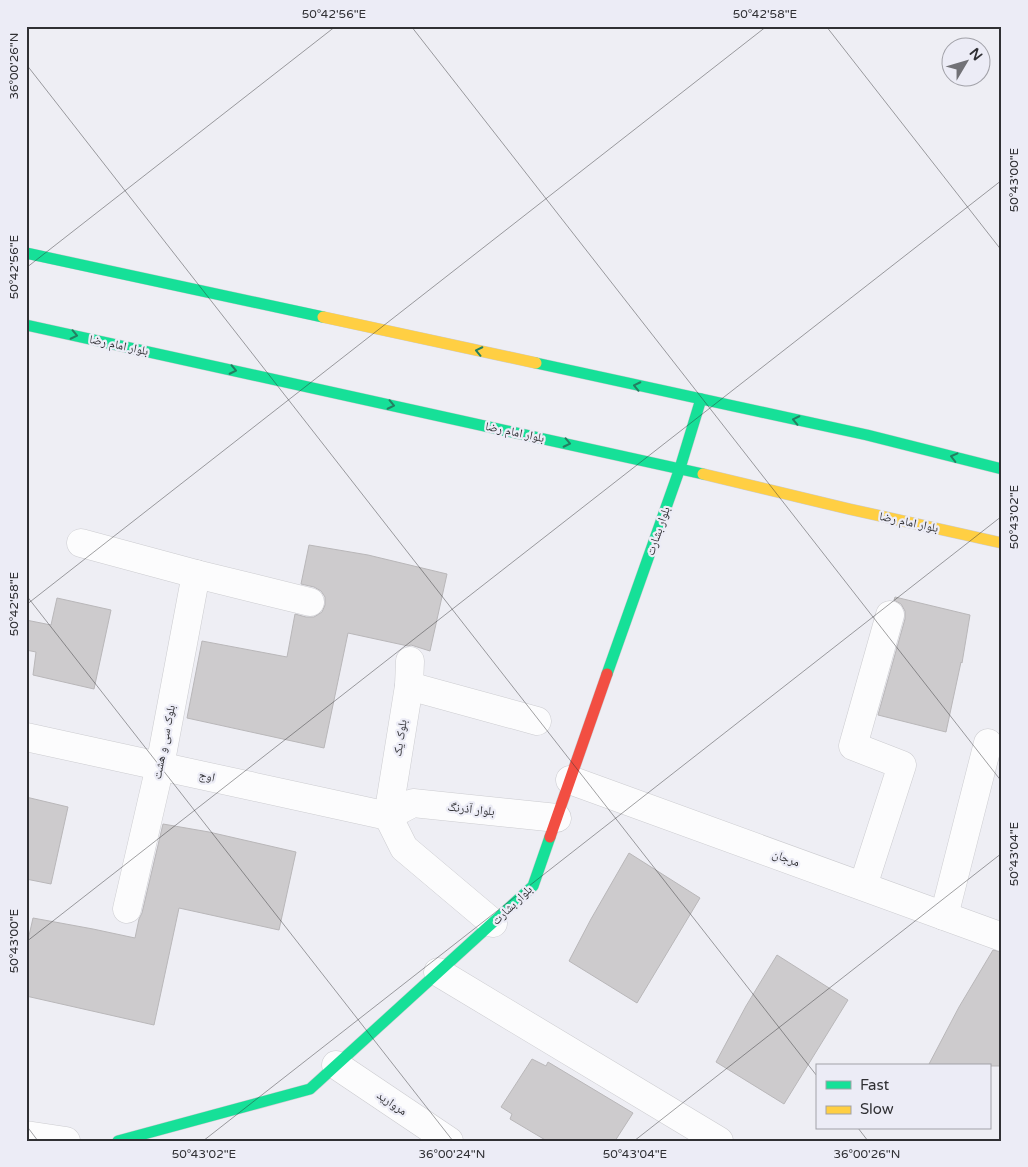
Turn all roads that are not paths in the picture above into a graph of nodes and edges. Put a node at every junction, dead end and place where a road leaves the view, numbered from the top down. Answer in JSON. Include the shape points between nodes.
{"nodes":[{"id":1,"x":26,"y":253,"type":"edge"},
{"id":2,"x":26,"y":325,"type":"edge"},
{"id":3,"x":701,"y":399,"type":"junction"},
{"id":4,"x":680,"y":468,"type":"junction"},
{"id":5,"x":1002,"y":469,"type":"edge"},
{"id":6,"x":81,"y":543,"type":"dead end"},
{"id":7,"x":1002,"y":543,"type":"edge"},
{"id":8,"x":196,"y":574,"type":"junction"},
{"id":9,"x":310,"y":602,"type":"dead end"},
{"id":10,"x":890,"y":615,"type":"dead end"},
{"id":11,"x":537,"y":721,"type":"dead end"},
{"id":12,"x":26,"y":738,"type":"edge"},
{"id":13,"x":988,"y":743,"type":"dead end"},
{"id":14,"x":160,"y":766,"type":"junction"},
{"id":15,"x":570,"y":780,"type":"junction"},
{"id":16,"x":388,"y":816,"type":"junction"},
{"id":17,"x":557,"y":818,"type":"junction"},
{"id":18,"x":863,"y":886,"type":"junction"},
{"id":19,"x":127,"y":909,"type":"dead end"},
{"id":20,"x":944,"y":916,"type":"junction"},
{"id":21,"x":493,"y":923,"type":"junction"},
{"id":22,"x":1002,"y":936,"type":"edge"},
{"id":23,"x":438,"y":972,"type":"junction"},
{"id":24,"x":336,"y":1065,"type":"junction"},
{"id":25,"x":26,"y":1135,"type":"edge"},
{"id":26,"x":66,"y":1141,"type":"edge"},
{"id":27,"x":118,"y":1141,"type":"edge"},
{"id":28,"x":449,"y":1141,"type":"edge"},
{"id":29,"x":719,"y":1141,"type":"edge"}],
"edges":[{"from":3,"to":1,"type":"street","one_way":true},
{"from":2,"to":4,"type":"street","name":"بلوار امام رضا","one_way":true},
{"from":3,"to":4,"type":"street","name":"بلوار بشارت"},
{"from":5,"to":3,"type":"street","one_way":true,"via":[[867,435]]},
{"from":4,"to":7,"type":"street","name":"بلوار امام رضا"},
{"from":4,"to":15,"type":"street","name":"بلوار بشارت"},
{"from":6,"to":8,"type":"street"},
{"from":8,"to":9,"type":"street"},
{"from":8,"to":14,"type":"street","name":"بلوک سی و هشت"},
{"from":10,"to":18,"type":"street","via":[[853,746],[902,765]]},
{"from":11,"to":16,"type":"street","name":"بلوک یک","via":[[410,673]]},
{"from":12,"to":14,"type":"street","name":"اوج"},
{"from":13,"to":20,"type":"street"},
{"from":14,"to":16,"type":"street","name":"اوج"},
{"from":14,"to":19,"type":"street","name":"بلوک سی و هشت"},
{"from":15,"to":17,"type":"street","name":"بلوار بشارت"},
{"from":15,"to":18,"type":"street","name":"مرجان"},
{"from":16,"to":17,"type":"street","name":"بلوار آذرنگ","via":[[413,803]]},
{"from":16,"to":21,"type":"street","via":[[404,848]]},
{"from":17,"to":21,"type":"street","name":"بلوار بشارت","via":[[533,886]]},
{"from":18,"to":20,"type":"street","name":"مرجان"},
{"from":20,"to":22,"type":"street","name":"مرجان"},
{"from":21,"to":23,"type":"street","name":"بلوار بشارت"},
{"from":23,"to":24,"type":"street","name":"بلوار بشارت"},
{"from":23,"to":29,"type":"street"},
{"from":24,"to":27,"type":"street","name":"بلوار بشارت","via":[[310,1089]]},
{"from":24,"to":28,"type":"street","name":"مروارید"},
{"from":25,"to":26,"type":"street"}]}
